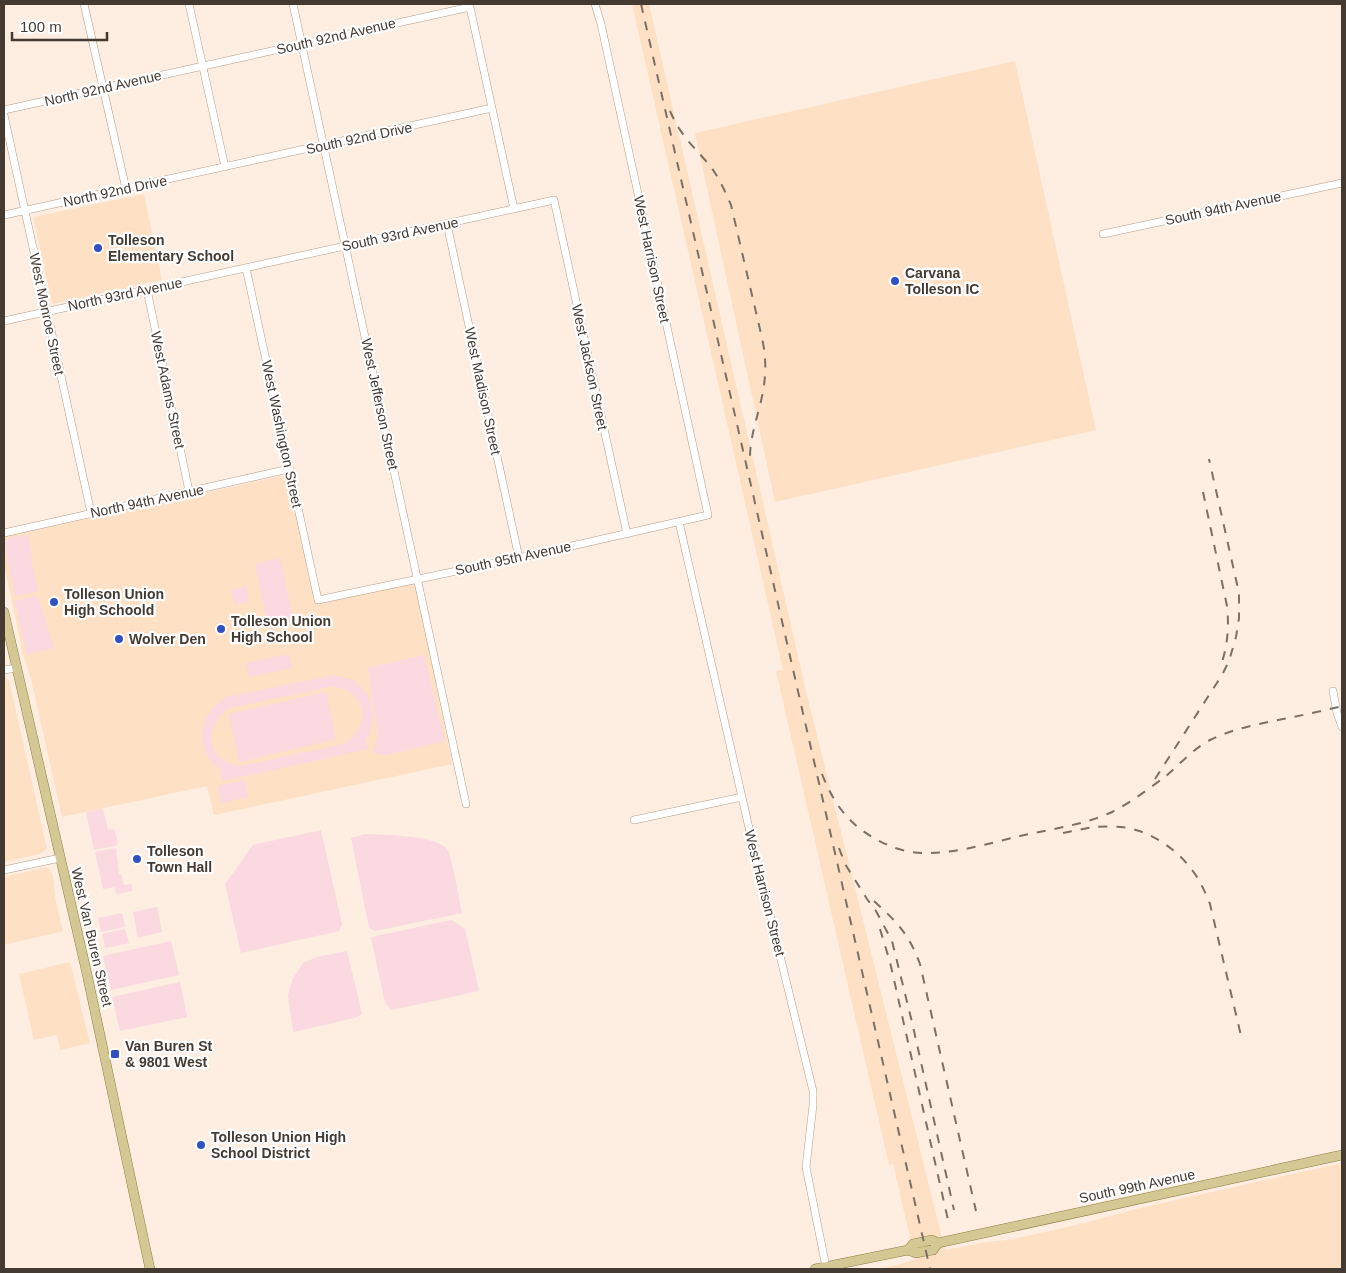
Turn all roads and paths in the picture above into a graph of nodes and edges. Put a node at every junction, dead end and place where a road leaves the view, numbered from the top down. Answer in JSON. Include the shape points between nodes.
{"nodes":[{"id":1,"x":84,"y":4,"type":"edge"},
{"id":2,"x":189,"y":4,"type":"edge"},
{"id":3,"x":293,"y":4,"type":"edge"},
{"id":4,"x":595,"y":4,"type":"edge"},
{"id":5,"x":302,"y":44,"type":"junction"},
{"id":6,"x":203,"y":66,"type":"junction"},
{"id":7,"x":103,"y":87,"type":"junction"},
{"id":8,"x":492,"y":108,"type":"junction"},
{"id":9,"x":4,"y":110,"type":"edge"},
{"id":10,"x":4,"y":115,"type":"edge"},
{"id":11,"x":324,"y":146,"type":"junction"},
{"id":12,"x":225,"y":167,"type":"junction"},
{"id":13,"x":1342,"y":183,"type":"edge"},
{"id":14,"x":126,"y":189,"type":"junction"},
{"id":15,"x":554,"y":200,"type":"joint"},
{"id":16,"x":24,"y":210,"type":"junction"},
{"id":17,"x":514,"y":210,"type":"junction"},
{"id":18,"x":4,"y":215,"type":"edge"},
{"id":19,"x":447,"y":224,"type":"junction"},
{"id":20,"x":1103,"y":234,"type":"dead end"},
{"id":21,"x":346,"y":246,"type":"junction"},
{"id":22,"x":246,"y":268,"type":"junction"},
{"id":23,"x":147,"y":290,"type":"junction"},
{"id":24,"x":46,"y":311,"type":"junction"},
{"id":25,"x":4,"y":321,"type":"edge"},
{"id":26,"x":290,"y":469,"type":"junction"},
{"id":27,"x":189,"y":491,"type":"junction"},
{"id":28,"x":91,"y":513,"type":"junction"},
{"id":29,"x":708,"y":515,"type":"joint"},
{"id":30,"x":679,"y":522,"type":"junction"},
{"id":31,"x":4,"y":532,"type":"edge"},
{"id":32,"x":627,"y":534,"type":"junction"},
{"id":33,"x":519,"y":558,"type":"junction"},
{"id":34,"x":417,"y":578,"type":"junction"},
{"id":35,"x":318,"y":600,"type":"joint"},
{"id":36,"x":4,"y":612,"type":"edge"},
{"id":37,"x":16,"y":668,"type":"junction"},
{"id":38,"x":4,"y":670,"type":"edge"},
{"id":39,"x":1333,"y":691,"type":"dead end"},
{"id":40,"x":1342,"y":727,"type":"edge"},
{"id":41,"x":742,"y":797,"type":"junction"},
{"id":42,"x":466,"y":804,"type":"dead end"},
{"id":43,"x":634,"y":820,"type":"dead end"},
{"id":44,"x":60,"y":858,"type":"junction"},
{"id":45,"x":4,"y":870,"type":"edge"},
{"id":46,"x":1342,"y":1154,"type":"edge"},
{"id":47,"x":826,"y":1267,"type":"junction"},
{"id":48,"x":150,"y":1269,"type":"edge"},
{"id":49,"x":815,"y":1269,"type":"edge"}],
"edges":[{"from":1,"to":7,"type":"street"},
{"from":2,"to":6,"type":"street"},
{"from":3,"to":5,"type":"street","name":"West Jefferson Street"},
{"from":4,"to":29,"type":"street","name":"West Harrison Street"},
{"from":5,"to":6,"type":"street","name":"South 92nd Avenue"},
{"from":5,"to":8,"type":"street","name":"South 92nd Avenue","via":[[470,7]]},
{"from":5,"to":11,"type":"street","name":"West Jefferson Street"},
{"from":6,"to":7,"type":"street","name":"North 92nd Avenue"},
{"from":6,"to":12,"type":"street"},
{"from":7,"to":9,"type":"street","name":"North 92nd Avenue"},
{"from":7,"to":14,"type":"street"},
{"from":8,"to":11,"type":"street","name":"South 92nd Drive"},
{"from":8,"to":17,"type":"street"},
{"from":10,"to":16,"type":"street","name":"West Monroe Street"},
{"from":11,"to":12,"type":"street","name":"South 92nd Drive"},
{"from":11,"to":21,"type":"street","name":"West Jefferson Street"},
{"from":12,"to":14,"type":"street","name":"North 92nd Drive"},
{"from":13,"to":20,"type":"street","name":"South 94th Avenue"},
{"from":14,"to":16,"type":"street","name":"North 92nd Drive"},
{"from":15,"to":17,"type":"street","name":"South 93rd Avenue"},
{"from":15,"to":32,"type":"street","name":"West Jackson Street"},
{"from":16,"to":18,"type":"street","name":"North 92nd Drive"},
{"from":16,"to":24,"type":"street","name":"West Monroe Street"},
{"from":17,"to":19,"type":"street","name":"South 93rd Avenue"},
{"from":19,"to":21,"type":"street","name":"South 93rd Avenue"},
{"from":19,"to":33,"type":"street","name":"West Madison Street"},
{"from":21,"to":22,"type":"street","name":"South 93rd Avenue"},
{"from":21,"to":34,"type":"street","name":"West Jefferson Street"},
{"from":22,"to":23,"type":"street","name":"North 93rd Avenue"},
{"from":22,"to":26,"type":"street","name":"West Washington Street"},
{"from":23,"to":24,"type":"street","name":"North 93rd Avenue"},
{"from":23,"to":27,"type":"street","name":"West Adams Street"},
{"from":24,"to":25,"type":"street","name":"North 93rd Avenue"},
{"from":24,"to":28,"type":"street","name":"West Monroe Street"},
{"from":26,"to":27,"type":"street","name":"North 94th Avenue"},
{"from":26,"to":35,"type":"street","name":"West Washington Street"},
{"from":27,"to":28,"type":"street","name":"North 94th Avenue"},
{"from":28,"to":31,"type":"street","name":"North 94th Avenue"},
{"from":29,"to":30,"type":"street","name":"South 95th Avenue"},
{"from":30,"to":32,"type":"street","name":"South 95th Avenue"},
{"from":30,"to":41,"type":"street","name":"West Harrison Street"},
{"from":32,"to":33,"type":"street","name":"South 95th Avenue"},
{"from":33,"to":34,"type":"street","name":"South 95th Avenue"},
{"from":34,"to":35,"type":"street","name":"South 95th Avenue"},
{"from":34,"to":42,"type":"street","name":"West Jefferson Street"},
{"from":36,"to":37,"type":"main road","name":"West Van Buren Street"},
{"from":37,"to":38,"type":"street"},
{"from":37,"to":44,"type":"main road","name":"West Van Buren Street"},
{"from":39,"to":40,"type":"street"},
{"from":41,"to":43,"type":"street"},
{"from":41,"to":47,"type":"street","name":"West Harrison Street","via":[[813,1091],[806,1167]]},
{"from":44,"to":45,"type":"street"},
{"from":44,"to":48,"type":"main road","name":"West Van Buren Street"},
{"from":46,"to":47,"type":"main road","name":"South 99th Avenue","via":[[938,1244],[932,1240],[913,1244],[908,1250]]},
{"from":47,"to":49,"type":"main road","name":"South 99th Avenue"}]}
